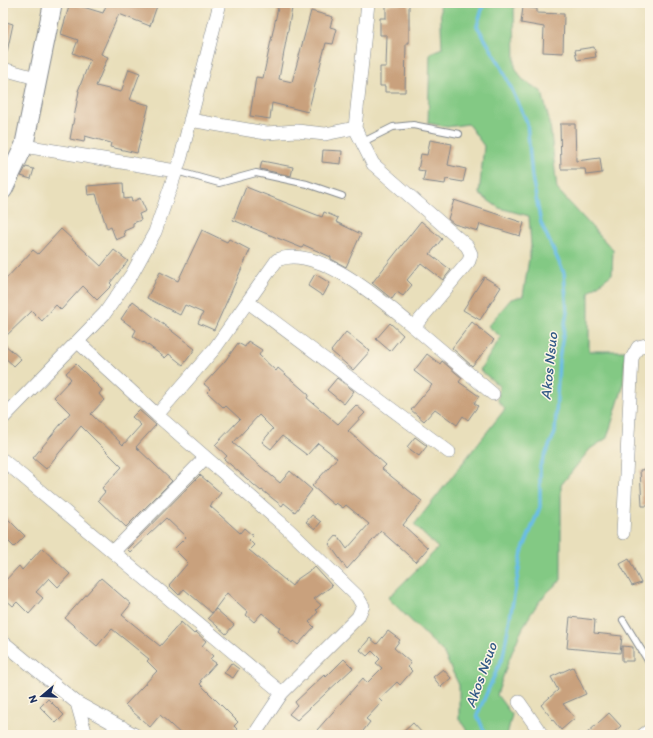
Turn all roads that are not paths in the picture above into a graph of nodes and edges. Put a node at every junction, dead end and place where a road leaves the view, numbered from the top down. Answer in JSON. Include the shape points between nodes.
{"nodes":[{"id":1,"x":53,"y":3,"type":"edge"},
{"id":2,"x":220,"y":3,"type":"edge"},
{"id":3,"x":368,"y":3,"type":"edge"},
{"id":4,"x":3,"y":69,"type":"edge"},
{"id":5,"x":36,"y":78,"type":"junction"},
{"id":6,"x":190,"y":120,"type":"junction"},
{"id":7,"x":355,"y":128,"type":"junction"},
{"id":8,"x":459,"y":134,"type":"dead end"},
{"id":9,"x":363,"y":142,"type":"junction"},
{"id":10,"x":24,"y":146,"type":"junction"},
{"id":11,"x":176,"y":171,"type":"junction"},
{"id":12,"x":3,"y":190,"type":"edge"},
{"id":13,"x":342,"y":196,"type":"dead end"},
{"id":14,"x":248,"y":302,"type":"junction"},
{"id":15,"x":414,"y":328,"type":"junction"},
{"id":16,"x":78,"y":342,"type":"junction"},
{"id":17,"x":650,"y":344,"type":"edge"},
{"id":18,"x":493,"y":394,"type":"dead end"},
{"id":19,"x":157,"y":415,"type":"junction"},
{"id":20,"x":3,"y":418,"type":"edge"},
{"id":21,"x":449,"y":452,"type":"dead end"},
{"id":22,"x":205,"y":458,"type":"junction"},
{"id":23,"x":3,"y":460,"type":"edge"},
{"id":24,"x":623,"y":533,"type":"dead end"},
{"id":25,"x":113,"y":552,"type":"junction"},
{"id":26,"x":623,"y":620,"type":"dead end"},
{"id":27,"x":3,"y":642,"type":"edge"},
{"id":28,"x":650,"y":664,"type":"edge"},
{"id":29,"x":282,"y":693,"type":"junction"},
{"id":30,"x":519,"y":702,"type":"dead end"},
{"id":31,"x":77,"y":703,"type":"junction"},
{"id":32,"x":122,"y":727,"type":"junction"},
{"id":33,"x":650,"y":730,"type":"edge"},
{"id":34,"x":86,"y":735,"type":"edge"},
{"id":35,"x":108,"y":735,"type":"edge"},
{"id":36,"x":135,"y":735,"type":"edge"},
{"id":37,"x":254,"y":735,"type":"edge"},
{"id":38,"x":542,"y":735,"type":"edge"},
{"id":39,"x":643,"y":735,"type":"edge"}],
"edges":[{"from":1,"to":5,"type":"street"},
{"from":2,"to":6,"type":"street"},
{"from":3,"to":7,"type":"street"},
{"from":4,"to":5,"type":"street"},
{"from":5,"to":10,"type":"street"},
{"from":6,"to":7,"type":"street","via":[[266,133],[296,131],[325,134]]},
{"from":6,"to":11,"type":"street"},
{"from":7,"to":9,"type":"street"},
{"from":8,"to":9,"type":"lane","via":[[413,125],[393,127]]},
{"from":9,"to":15,"type":"street","via":[[373,164],[467,246],[471,254],[469,261]]},
{"from":10,"to":11,"type":"street"},
{"from":10,"to":12,"type":"street"},
{"from":11,"to":13,"type":"lane","via":[[219,182],[256,173],[307,184]]},
{"from":11,"to":16,"type":"street","via":[[155,232],[132,274],[104,313]]},
{"from":14,"to":15,"type":"street","via":[[277,260],[293,256],[323,264],[366,289]]},
{"from":14,"to":19,"type":"street","via":[[215,348]]},
{"from":14,"to":21,"type":"street"},
{"from":15,"to":18,"type":"street"},
{"from":16,"to":19,"type":"street"},
{"from":16,"to":20,"type":"street"},
{"from":17,"to":24,"type":"street","via":[[638,347],[632,358]]},
{"from":19,"to":22,"type":"street"},
{"from":22,"to":25,"type":"street"},
{"from":22,"to":29,"type":"street","via":[[289,530],[357,596],[363,606],[358,617]]},
{"from":23,"to":25,"type":"street"},
{"from":25,"to":29,"type":"street"},
{"from":26,"to":28,"type":"lane"},
{"from":27,"to":31,"type":"street"},
{"from":29,"to":37,"type":"street"},
{"from":30,"to":38,"type":"street"},
{"from":31,"to":32,"type":"street"},
{"from":31,"to":34,"type":"street"},
{"from":32,"to":35,"type":"street"},
{"from":32,"to":36,"type":"street"},
{"from":33,"to":39,"type":"street"}]}
